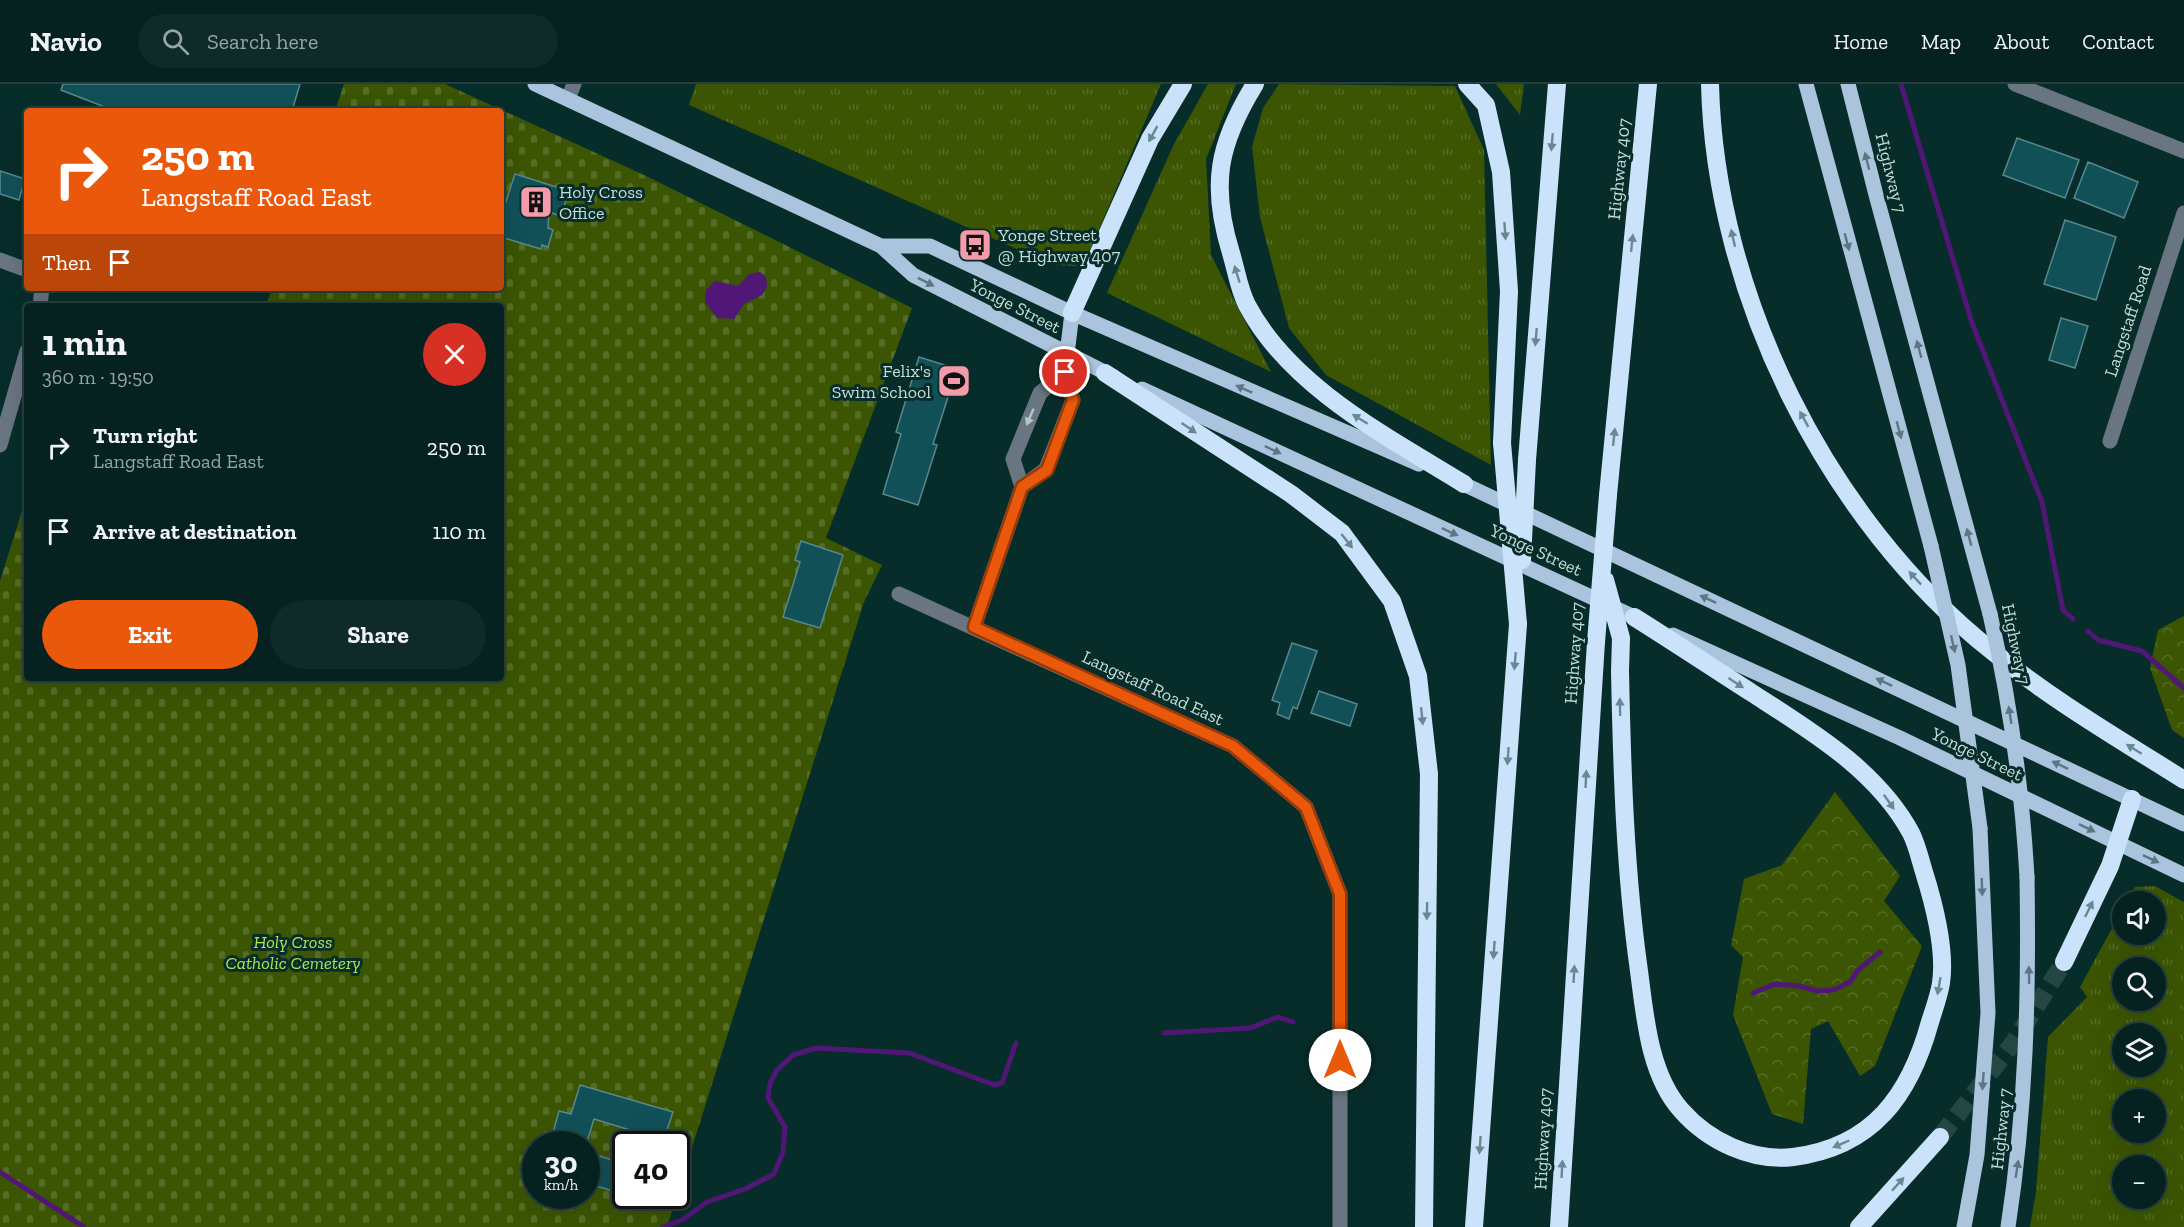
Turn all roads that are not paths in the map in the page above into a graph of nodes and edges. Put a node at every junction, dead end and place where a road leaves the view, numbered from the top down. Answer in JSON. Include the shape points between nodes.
{"nodes":[{"id":1,"x":535,"y":84,"type":"edge"},
{"id":2,"x":573,"y":84,"type":"edge"},
{"id":3,"x":1183,"y":84,"type":"edge"},
{"id":4,"x":1255,"y":84,"type":"edge"},
{"id":5,"x":1467,"y":84,"type":"edge"},
{"id":6,"x":1557,"y":84,"type":"edge"},
{"id":7,"x":1648,"y":84,"type":"edge"},
{"id":8,"x":1710,"y":84,"type":"edge"},
{"id":9,"x":1806,"y":84,"type":"edge"},
{"id":10,"x":1848,"y":84,"type":"edge"},
{"id":11,"x":2015,"y":84,"type":"edge"},
{"id":12,"x":568,"y":99,"type":"junction"},
{"id":13,"x":2184,"y":151,"type":"edge"},
{"id":14,"x":2184,"y":213,"type":"edge"},
{"id":15,"x":880,"y":246,"type":"junction"},
{"id":16,"x":0,"y":260,"type":"edge"},
{"id":17,"x":24,"y":269,"type":"edge"},
{"id":18,"x":1072,"y":313,"type":"junction"},
{"id":19,"x":1067,"y":354,"type":"junction"},
{"id":20,"x":24,"y":361,"type":"edge"},
{"id":21,"x":1065,"y":372,"type":"junction"},
{"id":22,"x":1105,"y":373,"type":"junction"},
{"id":23,"x":2110,"y":441,"type":"dead end"},
{"id":24,"x":0,"y":445,"type":"edge"},
{"id":25,"x":1464,"y":484,"type":"junction"},
{"id":26,"x":1022,"y":487,"type":"junction"},
{"id":27,"x":1601,"y":566,"type":"junction"},
{"id":28,"x":899,"y":594,"type":"dead end"},
{"id":29,"x":1634,"y":617,"type":"junction"},
{"id":30,"x":1518,"y":624,"type":"junction"},
{"id":31,"x":974,"y":627,"type":"junction"},
{"id":32,"x":2184,"y":780,"type":"edge"},
{"id":33,"x":2132,"y":799,"type":"junction"},
{"id":34,"x":2184,"y":824,"type":"edge"},
{"id":35,"x":2118,"y":843,"type":"junction"},
{"id":36,"x":2184,"y":874,"type":"edge"},
{"id":37,"x":2064,"y":962,"type":"tunnel mouth"},
{"id":38,"x":1940,"y":1137,"type":"tunnel mouth"},
{"id":39,"x":1340,"y":1227,"type":"edge"},
{"id":40,"x":1424,"y":1227,"type":"edge"},
{"id":41,"x":1474,"y":1227,"type":"edge"},
{"id":42,"x":1559,"y":1227,"type":"edge"},
{"id":43,"x":1859,"y":1227,"type":"edge"},
{"id":44,"x":1964,"y":1227,"type":"edge"},
{"id":45,"x":2008,"y":1227,"type":"edge"}],
"edges":[{"from":1,"to":12,"type":"main road","name":"Yonge Street"},
{"from":2,"to":12,"type":"street"},
{"from":3,"to":18,"type":"highway","one_way":true,"via":[[1150,139]]},
{"from":25,"to":4,"type":"highway","one_way":true,"via":[[1348,412],[1295,365],[1269,337],[1247,304],[1220,219],[1218,176],[1237,113]]},
{"from":5,"to":30,"type":"highway","one_way":true,"bridge":true,"via":[[1486,105],[1501,172],[1509,291],[1502,443]]},
{"from":6,"to":30,"type":"highway","one_way":true,"bridge":true},
{"from":27,"to":7,"type":"highway","name":"Highway 407","one_way":true,"bridge":true},
{"from":32,"to":8,"type":"highway","one_way":true,"via":[[2078,713],[1991,651],[1941,606],[1889,550],[1842,488],[1779,374],[1740,269],[1718,174]]},
{"from":9,"to":44,"type":"main road","name":"Highway 7","one_way":true,"bridge":true,"via":[[1931,546],[1958,665],[1980,828],[1988,1013],[1977,1155]]},
{"from":45,"to":10,"type":"main road","name":"Highway 7","one_way":true,"bridge":true,"via":[[2020,1153],[2029,985],[2027,877],[2017,757],[1990,614]]},
{"from":11,"to":13,"type":"street"},
{"from":12,"to":15,"type":"main road","name":"Yonge Street"},
{"from":14,"to":23,"type":"street","name":"Langstaff Road"},
{"from":15,"to":18,"type":"main road","name":"Yonge Street","via":[[930,246]]},
{"from":15,"to":19,"type":"main road","name":"Yonge Street","one_way":true,"via":[[913,275]]},
{"from":16,"to":17,"type":"street"},
{"from":18,"to":19,"type":"main road"},
{"from":25,"to":18,"type":"main road","name":"Yonge Street","one_way":true},
{"from":19,"to":21,"type":"street"},
{"from":19,"to":22,"type":"main road","name":"Yonge Street"},
{"from":20,"to":24,"type":"street"},
{"from":21,"to":26,"type":"street","one_way":true,"via":[[1040,393],[1013,459]]},
{"from":21,"to":26,"type":"street","via":[[1073,400],[1047,470]]},
{"from":22,"to":29,"type":"main road","name":"Yonge Street","one_way":true},
{"from":22,"to":40,"type":"highway","one_way":true,"via":[[1291,494],[1342,533],[1392,601],[1418,676],[1429,774]]},
{"from":33,"to":25,"type":"main road","name":"Yonge Street","one_way":true},
{"from":26,"to":31,"type":"street"},
{"from":29,"to":27,"type":"highway","one_way":true,"bridge":true,"via":[[1812,732],[1862,771],[1912,834],[1937,915],[1941,981],[1926,1037],[1909,1082],[1888,1110],[1850,1140],[1817,1154],[1772,1160],[1719,1143],[1680,1109],[1656,1066],[1632,922],[1623,808],[1621,638]]},
{"from":42,"to":27,"type":"highway","name":"Highway 407","one_way":true,"bridge":true},
{"from":28,"to":31,"type":"street","name":"Langstaff Road East"},
{"from":29,"to":35,"type":"main road","name":"Yonge Street","one_way":true},
{"from":30,"to":41,"type":"highway","one_way":true},
{"from":31,"to":39,"type":"street","name":"Langstaff Road East","via":[[1233,746],[1306,807],[1340,894]]},
{"from":33,"to":34,"type":"main road","name":"Yonge Street"},
{"from":33,"to":35,"type":"highway"},
{"from":35,"to":36,"type":"main road","name":"Yonge Street","one_way":true},
{"from":37,"to":35,"type":"highway","one_way":true},
{"from":43,"to":38,"type":"highway","one_way":true}]}
